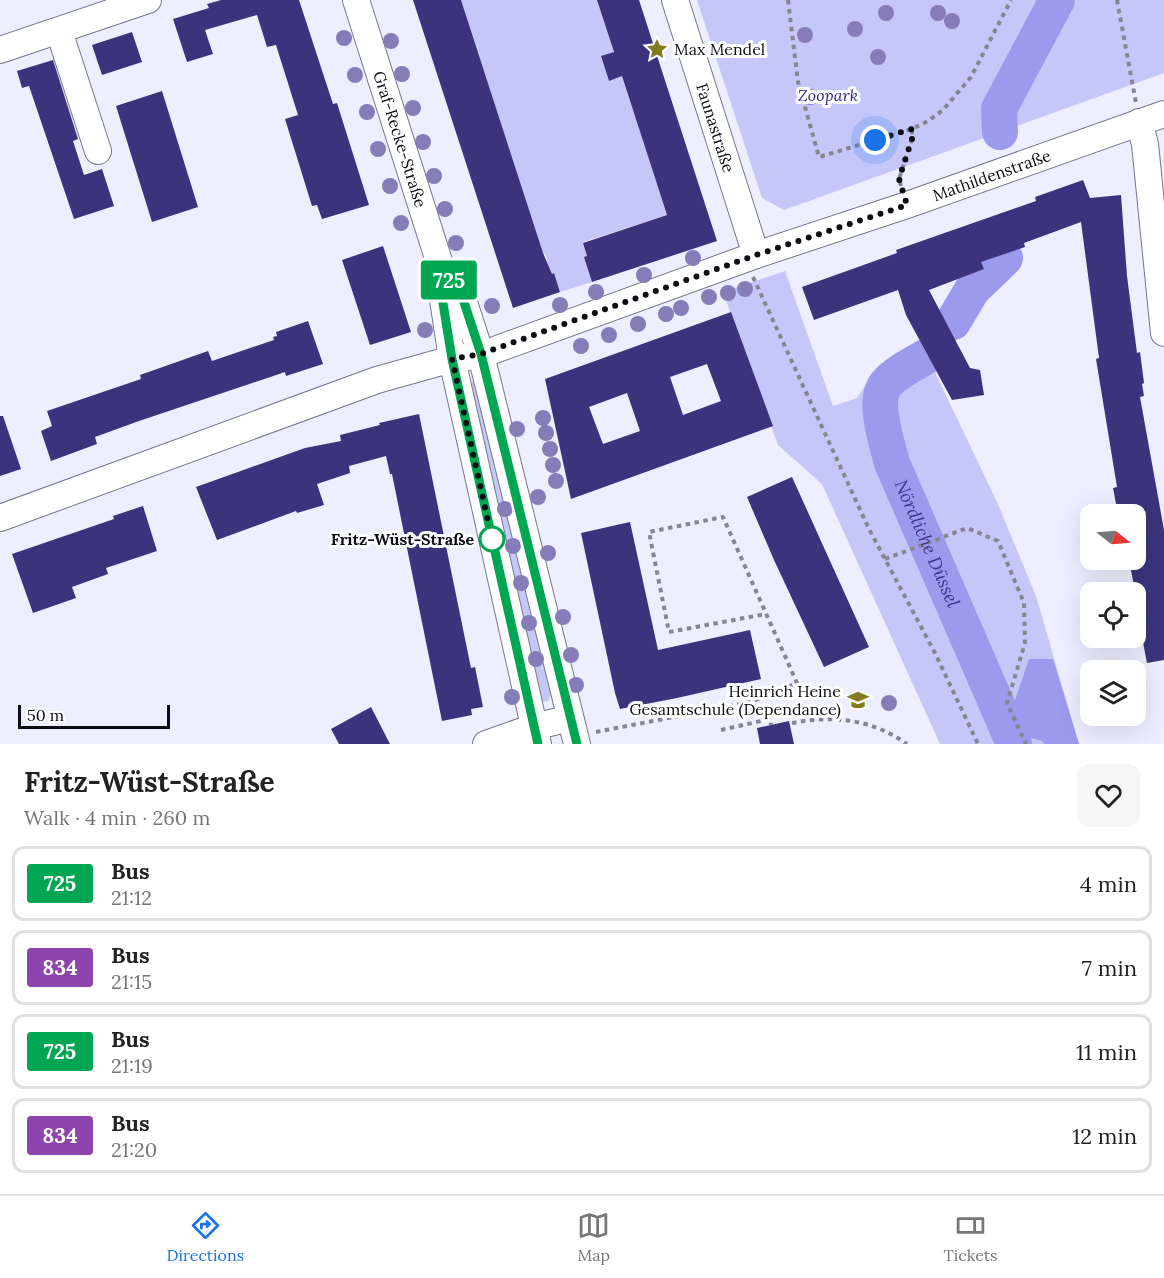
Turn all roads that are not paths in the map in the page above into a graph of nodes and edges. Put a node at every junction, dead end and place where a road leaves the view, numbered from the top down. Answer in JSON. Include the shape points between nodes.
{"nodes":[{"id":1,"x":148,"y":0,"type":"edge"},
{"id":2,"x":356,"y":0,"type":"edge"},
{"id":3,"x":675,"y":0,"type":"edge"},
{"id":4,"x":59,"y":31,"type":"junction"},
{"id":5,"x":0,"y":50,"type":"edge"},
{"id":6,"x":1164,"y":114,"type":"edge"},
{"id":7,"x":1139,"y":122,"type":"junction"},
{"id":8,"x":98,"y":151,"type":"dead end"},
{"id":9,"x":751,"y":257,"type":"junction"},
{"id":10,"x":444,"y":277,"type":"junction"},
{"id":11,"x":1164,"y":333,"type":"edge"},
{"id":12,"x":481,"y":354,"type":"junction"},
{"id":13,"x":452,"y":359,"type":"junction"},
{"id":14,"x":0,"y":518,"type":"edge"},
{"id":15,"x":574,"y":732,"type":"edge"},
{"id":16,"x":536,"y":735,"type":"edge"},
{"id":17,"x":486,"y":744,"type":"edge"}],
"edges":[{"from":1,"to":4,"type":"street"},
{"from":2,"to":10,"type":"street","name":"Graf-Recke-Straße"},
{"from":3,"to":9,"type":"street","name":"Faunastraße"},
{"from":4,"to":5,"type":"street"},
{"from":4,"to":8,"type":"street"},
{"from":6,"to":7,"type":"street","name":"Mathildenstraße"},
{"from":7,"to":9,"type":"street","name":"Mathildenstraße"},
{"from":7,"to":11,"type":"street","via":[[1145,144]]},
{"from":9,"to":12,"type":"street","name":"Mathildenstraße"},
{"from":10,"to":12,"type":"street","name":"Graf-Recke-Straße","via":[[460,290]]},
{"from":10,"to":13,"type":"street","name":"Graf-Recke-Straße","via":[[442,297]]},
{"from":12,"to":13,"type":"street"},
{"from":12,"to":15,"type":"street","name":"Graf-Recke-Straße"},
{"from":13,"to":14,"type":"street","via":[[377,380]]},
{"from":13,"to":16,"type":"street","name":"Graf-Recke-Straße"},
{"from":15,"to":16,"type":"street"},
{"from":16,"to":17,"type":"street"}]}
